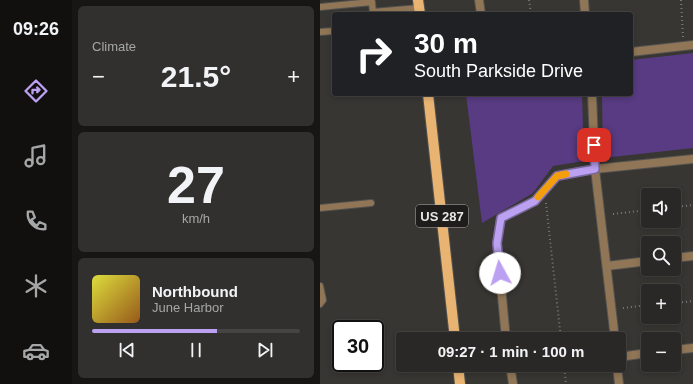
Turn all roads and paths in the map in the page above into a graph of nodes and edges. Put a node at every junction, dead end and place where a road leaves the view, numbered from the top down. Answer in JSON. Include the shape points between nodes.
{"nodes":[{"id":1,"x":479,"y":0,"type":"edge"},
{"id":2,"x":529,"y":0,"type":"edge"},
{"id":3,"x":584,"y":0,"type":"edge"},
{"id":4,"x":681,"y":0,"type":"edge"},
{"id":5,"x":320,"y":7,"type":"edge"},
{"id":6,"x":419,"y":7,"type":"edge"},
{"id":7,"x":373,"y":12,"type":"edge"},
{"id":8,"x":381,"y":12,"type":"edge"},
{"id":9,"x":481,"y":12,"type":"edge"},
{"id":10,"x":530,"y":12,"type":"edge"},
{"id":11,"x":585,"y":12,"type":"edge"},
{"id":12,"x":332,"y":31,"type":"edge"},
{"id":13,"x":320,"y":32,"type":"edge"},
{"id":14,"x":684,"y":39,"type":"dead end"},
{"id":15,"x":693,"y":45,"type":"edge"},
{"id":16,"x":633,"y":52,"type":"edge"},
{"id":17,"x":428,"y":96,"type":"edge"},
{"id":18,"x":592,"y":96,"type":"edge"},
{"id":19,"x":693,"y":159,"type":"edge"},
{"id":20,"x":595,"y":169,"type":"junction"},
{"id":21,"x":546,"y":200,"type":"dead end"},
{"id":22,"x":370,"y":203,"type":"dead end"},
{"id":23,"x":693,"y":205,"type":"edge"},
{"id":24,"x":681,"y":206,"type":"edge"},
{"id":25,"x":320,"y":208,"type":"edge"},
{"id":26,"x":641,"y":211,"type":"edge"},
{"id":27,"x":613,"y":214,"type":"dead end"},
{"id":28,"x":693,"y":256,"type":"edge"},
{"id":29,"x":681,"y":257,"type":"edge"},
{"id":30,"x":641,"y":262,"type":"edge"},
{"id":31,"x":607,"y":266,"type":"junction"},
{"id":32,"x":320,"y":286,"type":"edge"},
{"id":33,"x":693,"y":300,"type":"edge"},
{"id":34,"x":681,"y":302,"type":"edge"},
{"id":35,"x":320,"y":304,"type":"edge"},
{"id":36,"x":641,"y":307,"type":"edge"},
{"id":37,"x":623,"y":308,"type":"dead end"},
{"id":38,"x":454,"y":332,"type":"edge"},
{"id":39,"x":505,"y":332,"type":"edge"},
{"id":40,"x":560,"y":332,"type":"edge"},
{"id":41,"x":614,"y":332,"type":"edge"},
{"id":42,"x":693,"y":348,"type":"edge"},
{"id":43,"x":681,"y":349,"type":"edge"},
{"id":44,"x":641,"y":354,"type":"edge"},
{"id":45,"x":626,"y":356,"type":"edge"},
{"id":46,"x":459,"y":372,"type":"edge"},
{"id":47,"x":511,"y":372,"type":"edge"},
{"id":48,"x":565,"y":372,"type":"edge"},
{"id":49,"x":618,"y":372,"type":"edge"},
{"id":50,"x":460,"y":384,"type":"edge"},
{"id":51,"x":512,"y":384,"type":"edge"},
{"id":52,"x":566,"y":384,"type":"edge"},
{"id":53,"x":620,"y":384,"type":"edge"}],
"edges":[{"from":1,"to":9,"type":"street"},
{"from":2,"to":10,"type":"path"},
{"from":3,"to":11,"type":"street"},
{"from":4,"to":14,"type":"path"},
{"from":5,"to":7,"type":"lane","via":[[372,2]]},
{"from":6,"to":8,"type":"lane"},
{"from":12,"to":13,"type":"lane"},
{"from":15,"to":16,"type":"street"},
{"from":17,"to":38,"type":"main road","number":"US 287"},
{"from":18,"to":20,"type":"street"},
{"from":19,"to":20,"type":"street"},
{"from":20,"to":31,"type":"street"},
{"from":20,"to":39,"type":"street","via":[[557,176],[535,201],[501,218],[497,243]]},
{"from":21,"to":40,"type":"path"},
{"from":22,"to":25,"type":"lane"},
{"from":23,"to":24,"type":"path"},
{"from":26,"to":27,"type":"path"},
{"from":28,"to":29,"type":"street"},
{"from":30,"to":31,"type":"street"},
{"from":31,"to":41,"type":"street"},
{"from":32,"to":35,"type":"lane","via":[[323,300]]},
{"from":33,"to":34,"type":"path"},
{"from":36,"to":37,"type":"path"},
{"from":42,"to":43,"type":"street"},
{"from":44,"to":45,"type":"street"},
{"from":46,"to":50,"type":"main road"},
{"from":47,"to":51,"type":"street"},
{"from":48,"to":52,"type":"path"},
{"from":49,"to":53,"type":"street"}]}
